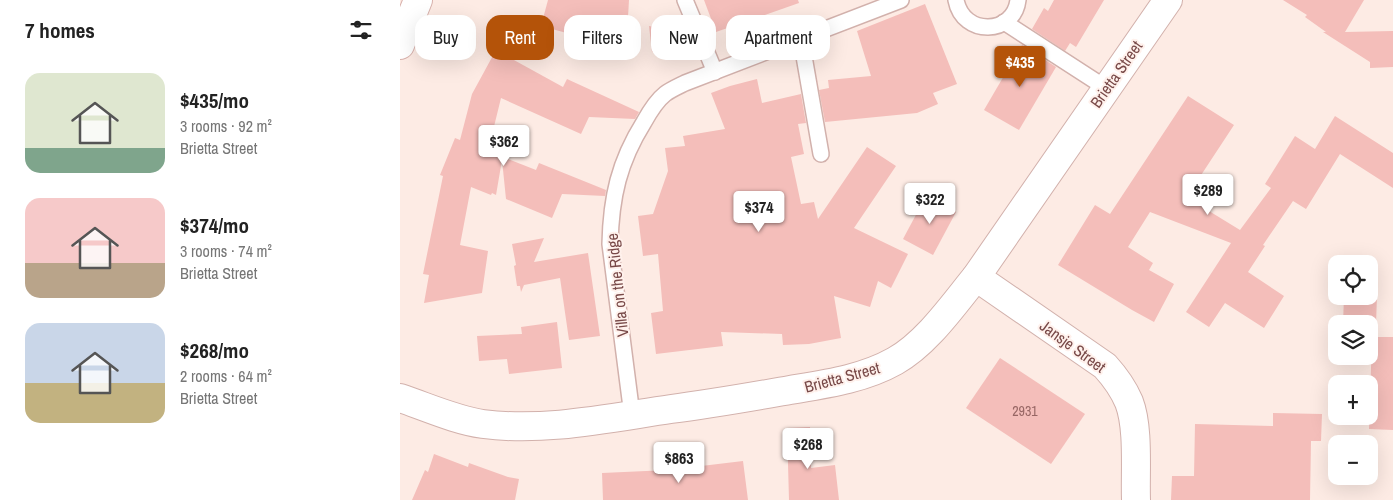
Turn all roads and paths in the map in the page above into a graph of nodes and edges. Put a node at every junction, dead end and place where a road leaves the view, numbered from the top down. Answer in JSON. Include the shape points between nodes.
{"nodes":[{"id":1,"x":418,"y":0,"type":"edge"},
{"id":2,"x":685,"y":0,"type":"edge"},
{"id":3,"x":956,"y":0,"type":"edge"},
{"id":4,"x":1018,"y":0,"type":"edge"},
{"id":5,"x":1168,"y":0,"type":"edge"},
{"id":6,"x":893,"y":1,"type":"edge"},
{"id":7,"x":1004,"y":22,"type":"junction"},
{"id":8,"x":830,"y":27,"type":"edge"},
{"id":9,"x":400,"y":45,"type":"edge"},
{"id":10,"x":746,"y":60,"type":"edge"},
{"id":11,"x":805,"y":60,"type":"edge"},
{"id":12,"x":715,"y":72,"type":"junction"},
{"id":13,"x":1106,"y":88,"type":"junction"},
{"id":14,"x":821,"y":154,"type":"dead end"},
{"id":15,"x":976,"y":277,"type":"junction"},
{"id":16,"x":400,"y":398,"type":"edge"},
{"id":17,"x":632,"y":414,"type":"junction"},
{"id":18,"x":1136,"y":500,"type":"edge"}],
"edges":[{"from":1,"to":9,"type":"street"},
{"from":2,"to":12,"type":"lane"},
{"from":3,"to":7,"type":"lane","via":[[964,18],[972,24],[994,27]]},
{"from":4,"to":7,"type":"lane","via":[[1012,15]]},
{"from":5,"to":13,"type":"street","name":"Brietta Street"},
{"from":6,"to":8,"type":"lane","name":"Villa on the Ridge"},
{"from":7,"to":13,"type":"lane"},
{"from":10,"to":12,"type":"lane","name":"Villa on the Ridge"},
{"from":11,"to":14,"type":"lane"},
{"from":12,"to":17,"type":"lane","name":"Villa on the Ridge","via":[[664,94],[633,140],[614,192],[610,244]]},
{"from":13,"to":15,"type":"street","name":"Brietta Street"},
{"from":15,"to":17,"type":"street","name":"Brietta Street","via":[[914,348],[871,372],[836,382]]},
{"from":15,"to":18,"type":"street","name":"Jansje Street","via":[[1105,366],[1123,389],[1130,404],[1135,439]]},
{"from":16,"to":17,"type":"street","name":"Brietta Street","via":[[482,424],[573,423]]}]}
